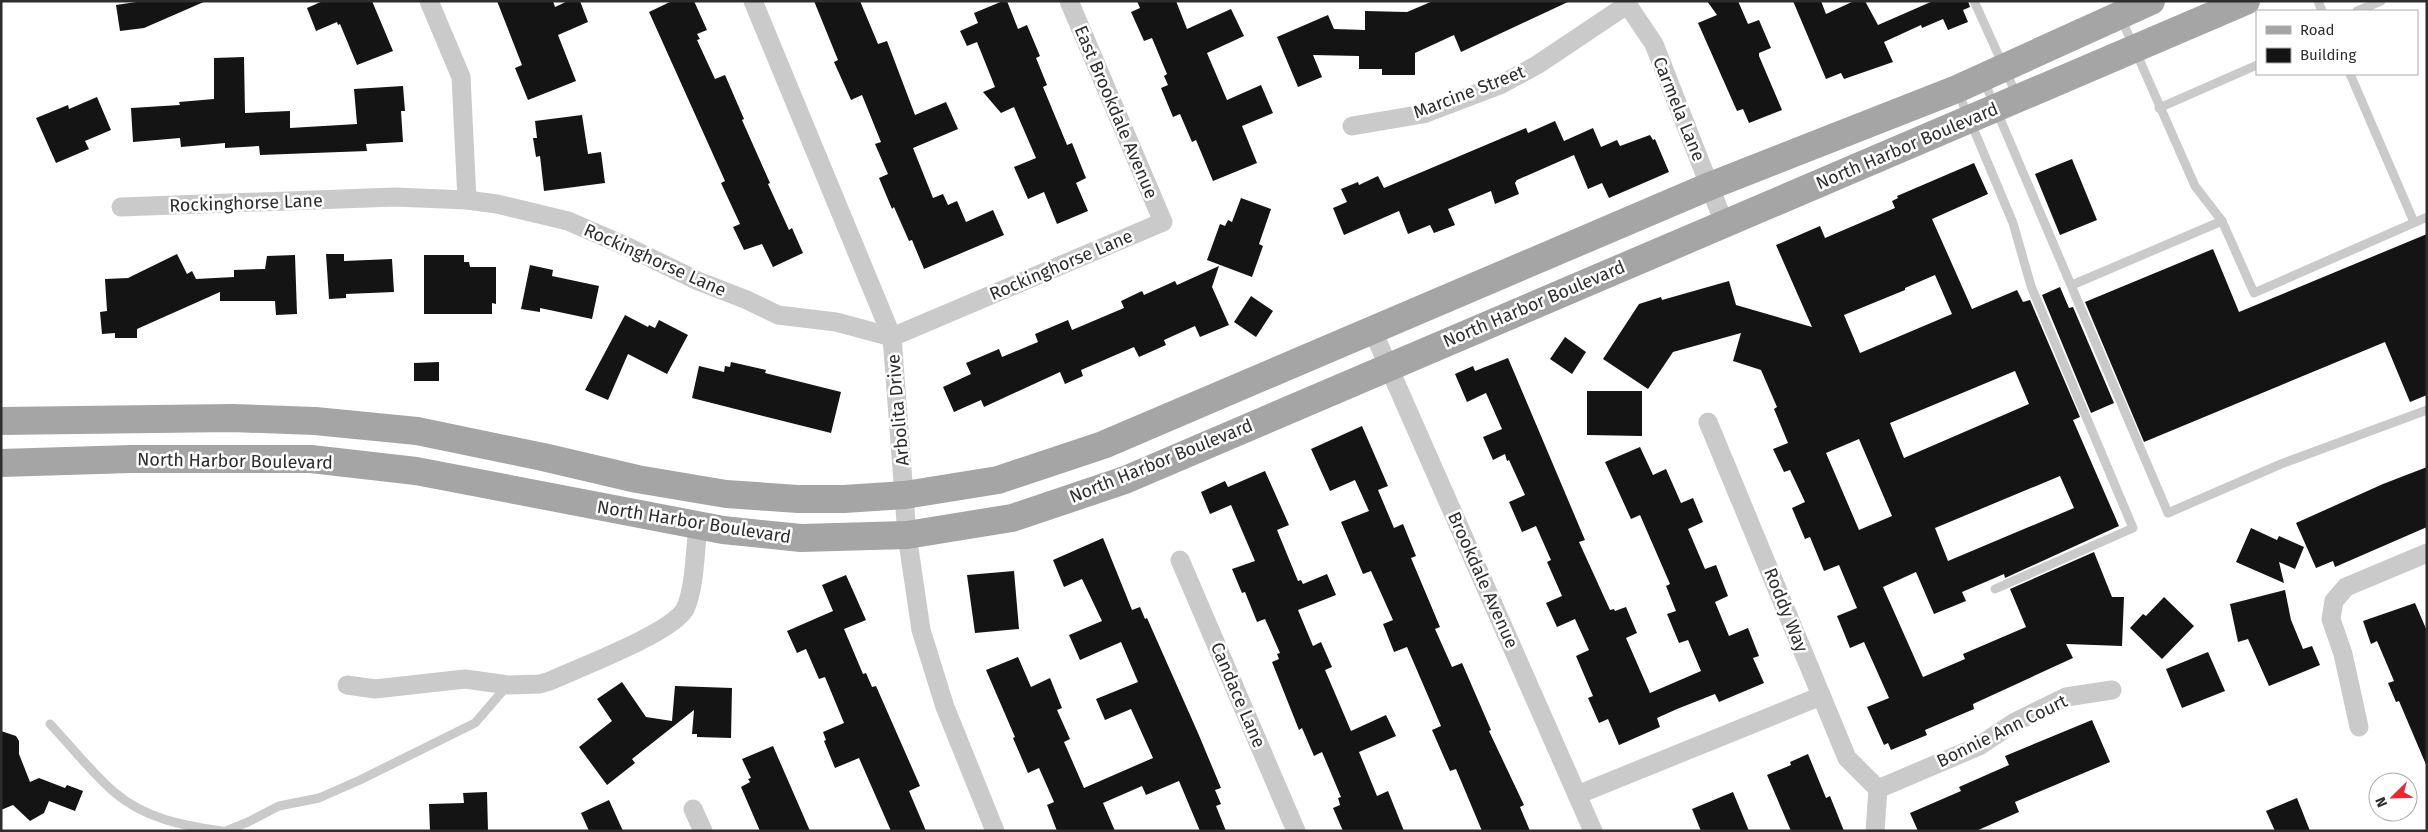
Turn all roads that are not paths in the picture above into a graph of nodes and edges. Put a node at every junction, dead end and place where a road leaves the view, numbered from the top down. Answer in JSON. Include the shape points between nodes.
{"nodes":[{"id":1,"x":429,"y":1,"type":"edge"},
{"id":2,"x":752,"y":1,"type":"edge"},
{"id":3,"x":1069,"y":1,"type":"edge"},
{"id":4,"x":1974,"y":1,"type":"edge"},
{"id":5,"x":2151,"y":1,"type":"edge"},
{"id":6,"x":2246,"y":1,"type":"edge"},
{"id":7,"x":2381,"y":1,"type":"edge"},
{"id":8,"x":1626,"y":3,"type":"edge"},
{"id":9,"x":2359,"y":10,"type":"edge"},
{"id":10,"x":2120,"y":15,"type":"junction"},
{"id":11,"x":2134,"y":50,"type":"junction"},
{"id":12,"x":2256,"y":65,"type":"edge"},
{"id":13,"x":1994,"y":73,"type":"junction"},
{"id":14,"x":2350,"y":75,"type":"edge"},
{"id":15,"x":1957,"y":89,"type":"junction"},
{"id":16,"x":2007,"y":105,"type":"junction"},
{"id":17,"x":2160,"y":108,"type":"junction"},
{"id":18,"x":1970,"y":120,"type":"junction"},
{"id":19,"x":1352,"y":126,"type":"dead end"},
{"id":20,"x":1710,"y":186,"type":"junction"},
{"id":21,"x":467,"y":200,"type":"junction"},
{"id":22,"x":120,"y":207,"type":"dead end"},
{"id":23,"x":2427,"y":217,"type":"edge"},
{"id":24,"x":2222,"y":221,"type":"junction"},
{"id":25,"x":1163,"y":222,"type":"joint"},
{"id":26,"x":2414,"y":222,"type":"junction"},
{"id":27,"x":1724,"y":223,"type":"junction"},
{"id":28,"x":2072,"y":285,"type":"junction"},
{"id":29,"x":1372,"y":329,"type":"junction"},
{"id":30,"x":892,"y":337,"type":"junction"},
{"id":31,"x":1388,"y":366,"type":"junction"},
{"id":32,"x":2427,"y":410,"type":"edge"},
{"id":33,"x":1,"y":421,"type":"edge"},
{"id":34,"x":1708,"y":422,"type":"dead end"},
{"id":35,"x":1,"y":463,"type":"edge"},
{"id":36,"x":905,"y":496,"type":"junction"},
{"id":37,"x":698,"y":526,"type":"junction"},
{"id":38,"x":907,"y":535,"type":"junction"},
{"id":39,"x":2427,"y":553,"type":"edge"},
{"id":40,"x":1180,"y":560,"type":"dead end"},
{"id":41,"x":1995,"y":589,"type":"dead end"},
{"id":42,"x":347,"y":685,"type":"dead end"},
{"id":43,"x":508,"y":685,"type":"junction"},
{"id":44,"x":2112,"y":690,"type":"dead end"},
{"id":45,"x":1821,"y":696,"type":"junction"},
{"id":46,"x":50,"y":724,"type":"dead end"},
{"id":47,"x":2359,"y":727,"type":"dead end"},
{"id":48,"x":1878,"y":789,"type":"junction"},
{"id":49,"x":1577,"y":795,"type":"junction"},
{"id":50,"x":693,"y":809,"type":"dead end"},
{"id":51,"x":222,"y":831,"type":"edge"},
{"id":52,"x":226,"y":831,"type":"edge"},
{"id":53,"x":703,"y":831,"type":"edge"},
{"id":54,"x":996,"y":831,"type":"edge"},
{"id":55,"x":1296,"y":831,"type":"edge"},
{"id":56,"x":1593,"y":831,"type":"edge"},
{"id":57,"x":1875,"y":831,"type":"edge"}],
"edges":[{"from":1,"to":21,"type":"street","via":[[461,78]]},
{"from":2,"to":30,"type":"street","name":"Arbolita Drive"},
{"from":3,"to":25,"type":"street","name":"East Brookdale Avenue"},
{"from":4,"to":13,"type":"lane"},
{"from":5,"to":10,"type":"main road","name":"North Harbor Boulevard"},
{"from":6,"to":11,"type":"main road","name":"North Harbor Boulevard"},
{"from":7,"to":9,"type":"lane"},
{"from":8,"to":19,"type":"street","name":"Marcine Street","via":[[1537,65],[1502,84],[1423,114]]},
{"from":8,"to":20,"type":"street","name":"Carmela Lane","via":[[1654,44]]},
{"from":10,"to":11,"type":"lane"},
{"from":10,"to":13,"type":"main road","name":"North Harbor Boulevard"},
{"from":11,"to":16,"type":"main road","name":"North Harbor Boulevard"},
{"from":11,"to":17,"type":"lane"},
{"from":12,"to":17,"type":"lane"},
{"from":13,"to":15,"type":"main road","name":"North Harbor Boulevard"},
{"from":13,"to":16,"type":"lane"},
{"from":13,"to":16,"type":"lane"},
{"from":14,"to":26,"type":"lane"},
{"from":15,"to":18,"type":"lane"},
{"from":15,"to":20,"type":"main road","name":"North Harbor Boulevard"},
{"from":16,"to":18,"type":"main road","name":"North Harbor Boulevard"},
{"from":16,"to":28,"type":"lane"},
{"from":17,"to":24,"type":"lane","via":[[2195,186]]},
{"from":18,"to":27,"type":"main road","name":"North Harbor Boulevard"},
{"from":18,"to":41,"type":"lane","via":[[2013,223],[2031,286],[2133,528]]},
{"from":20,"to":27,"type":"street","name":"Carmela Lane"},
{"from":20,"to":29,"type":"main road","name":"North Harbor Boulevard"},
{"from":21,"to":22,"type":"street","name":"Rockinghorse Lane","via":[[395,197]]},
{"from":21,"to":30,"type":"street","name":"Rockinghorse Lane","via":[[568,221],[778,315],[836,322]]},
{"from":23,"to":26,"type":"lane"},
{"from":24,"to":26,"type":"lane","via":[[2254,293]]},
{"from":24,"to":28,"type":"lane"},
{"from":25,"to":30,"type":"street","name":"Rockinghorse Lane"},
{"from":27,"to":31,"type":"main road","name":"North Harbor Boulevard"},
{"from":28,"to":32,"type":"lane","via":[[2168,512],[2281,464]]},
{"from":29,"to":31,"type":"street","name":"Brookdale Avenue"},
{"from":29,"to":36,"type":"main road","name":"North Harbor Boulevard","via":[[1103,445],[998,480]]},
{"from":30,"to":36,"type":"street","name":"Arbolita Drive"},
{"from":31,"to":38,"type":"main road","name":"North Harbor Boulevard","via":[[1124,480],[1012,518]]},
{"from":31,"to":49,"type":"street","name":"Brookdale Avenue"},
{"from":33,"to":36,"type":"main road","name":"North Harbor Boulevard","via":[[232,418],[314,421],[417,431],[637,479],[726,494],[826,499]]},
{"from":34,"to":45,"type":"street","name":"Roddy Way"},
{"from":35,"to":37,"type":"main road","name":"North Harbor Boulevard","via":[[311,459],[416,471]]},
{"from":36,"to":38,"type":"street","name":"Arbolita Drive"},
{"from":37,"to":38,"type":"main road","name":"North Harbor Boulevard","via":[[800,538]]},
{"from":37,"to":43,"type":"street","via":[[689,597],[680,618],[661,631],[550,681]]},
{"from":38,"to":54,"type":"street","name":"Arbolita Drive","via":[[921,630],[945,708]]},
{"from":39,"to":47,"type":"street","via":[[2346,587],[2334,601],[2331,619],[2343,654]]},
{"from":40,"to":55,"type":"street","name":"Candace Lane"},
{"from":42,"to":43,"type":"street","via":[[375,689],[465,679]]},
{"from":43,"to":52,"type":"lane","via":[[475,723],[319,798],[279,806]]},
{"from":44,"to":48,"type":"street","name":"Bonnie Ann Court","via":[[2066,697],[2015,722],[1979,746]]},
{"from":45,"to":48,"type":"street","name":"Roddy Way","via":[[1847,758]]},
{"from":45,"to":49,"type":"street"},
{"from":46,"to":51,"type":"lane","via":[[115,792],[153,815],[187,827]]},
{"from":48,"to":57,"type":"street"},
{"from":49,"to":56,"type":"street","name":"Brookdale Avenue"},
{"from":50,"to":53,"type":"street"}]}
